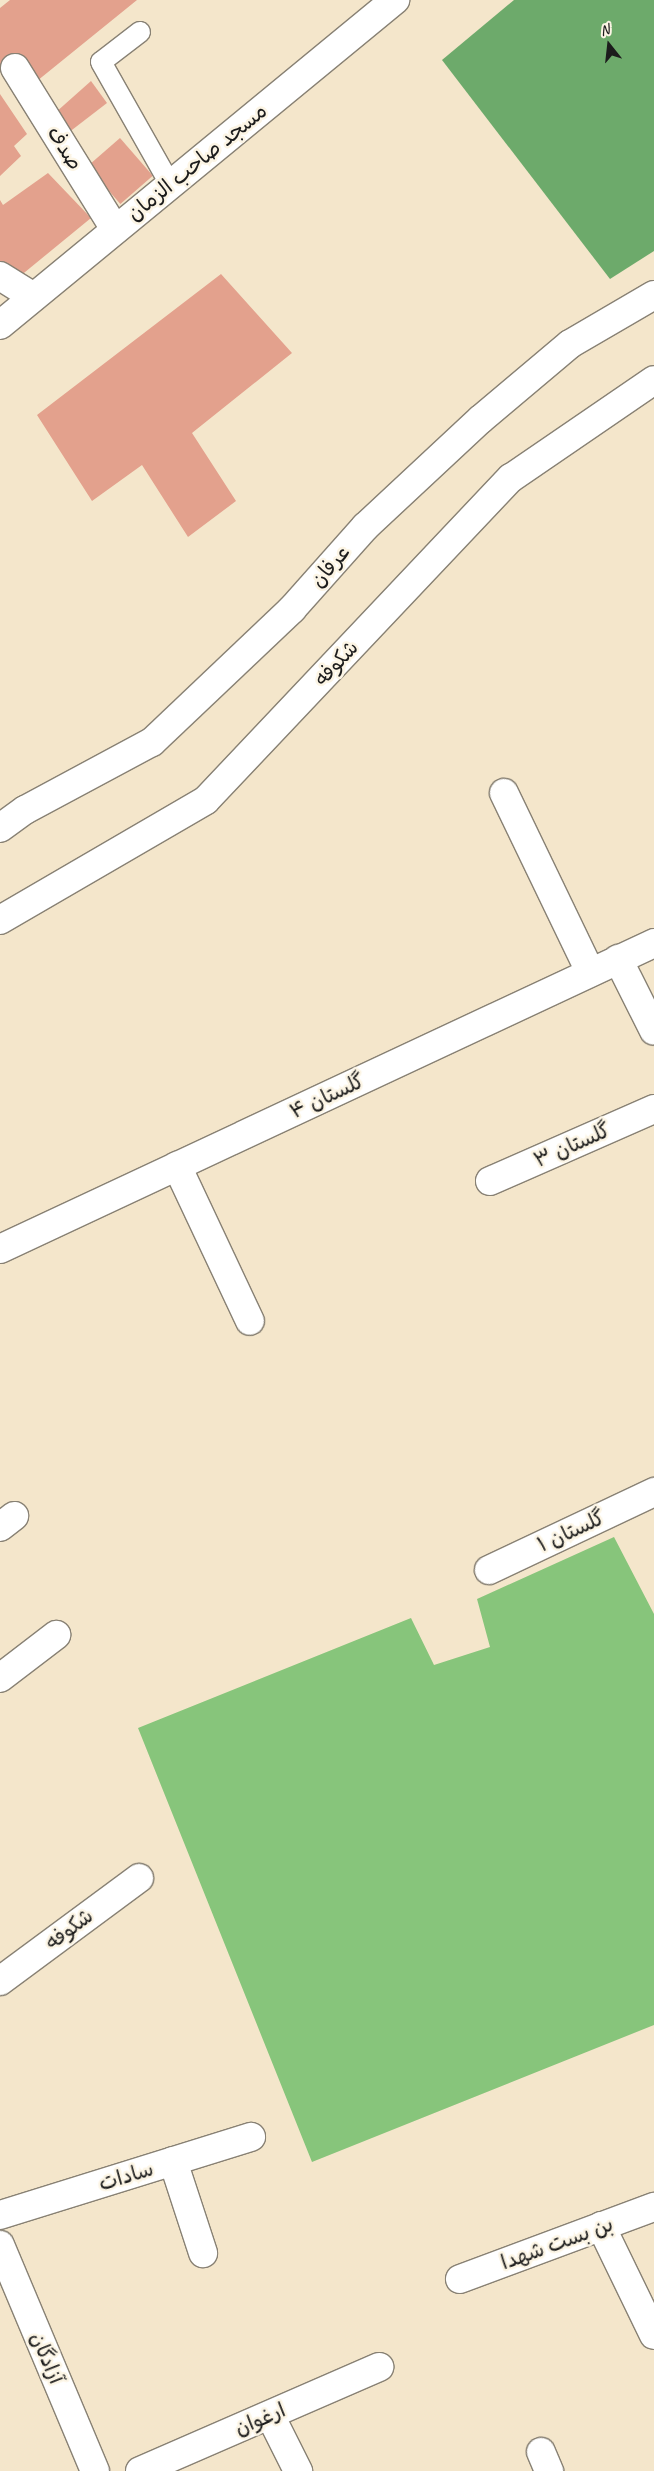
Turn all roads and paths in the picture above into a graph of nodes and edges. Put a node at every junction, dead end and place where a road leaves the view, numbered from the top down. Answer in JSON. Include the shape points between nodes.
{"nodes":[{"id":1,"x":395,"y":0,"type":"edge"},
{"id":2,"x":140,"y":32,"type":"dead end"},
{"id":3,"x":15,"y":68,"type":"dead end"},
{"id":4,"x":170,"y":184,"type":"junction"},
{"id":5,"x":115,"y":229,"type":"junction"},
{"id":6,"x":0,"y":276,"type":"edge"},
{"id":7,"x":654,"y":294,"type":"edge"},
{"id":8,"x":33,"y":297,"type":"junction"},
{"id":9,"x":0,"y":325,"type":"edge"},
{"id":10,"x":654,"y":380,"type":"edge"},
{"id":11,"x":504,"y":793,"type":"dead end"},
{"id":12,"x":0,"y":828,"type":"edge"},
{"id":13,"x":0,"y":920,"type":"edge"},
{"id":14,"x":654,"y":943,"type":"edge"},
{"id":15,"x":618,"y":959,"type":"junction"},
{"id":16,"x":590,"y":972,"type":"junction"},
{"id":17,"x":654,"y":1031,"type":"edge"},
{"id":18,"x":654,"y":1109,"type":"edge"},
{"id":19,"x":177,"y":1166,"type":"junction"},
{"id":20,"x":490,"y":1182,"type":"dead end"},
{"id":21,"x":0,"y":1249,"type":"edge"},
{"id":22,"x":250,"y":1321,"type":"dead end"},
{"id":23,"x":654,"y":1492,"type":"edge"},
{"id":24,"x":489,"y":1570,"type":"dead end"},
{"id":25,"x":56,"y":1635,"type":"dead end"},
{"id":26,"x":0,"y":1678,"type":"edge"},
{"id":27,"x":139,"y":1878,"type":"dead end"},
{"id":28,"x":0,"y":1981,"type":"edge"},
{"id":29,"x":251,"y":2137,"type":"dead end"},
{"id":30,"x":173,"y":2162,"type":"junction"},
{"id":31,"x":654,"y":2207,"type":"edge"},
{"id":32,"x":0,"y":2215,"type":"edge"},
{"id":33,"x":601,"y":2226,"type":"junction"},
{"id":34,"x":0,"y":2245,"type":"edge"},
{"id":35,"x":203,"y":2253,"type":"dead end"},
{"id":36,"x":460,"y":2279,"type":"dead end"},
{"id":37,"x":654,"y":2335,"type":"edge"},
{"id":38,"x":379,"y":2367,"type":"dead end"},
{"id":39,"x":270,"y":2414,"type":"junction"},
{"id":40,"x":94,"y":2471,"type":"edge"},
{"id":41,"x":140,"y":2471,"type":"edge"},
{"id":42,"x":298,"y":2471,"type":"edge"}],
"edges":[{"from":1,"to":4,"type":"street","name":"مسجد صاحب الزمان"},
{"from":2,"to":4,"type":"lane","via":[[101,62]]},
{"from":3,"to":5,"type":"street","name":"صدف"},
{"from":4,"to":5,"type":"street","name":"مسجد صاحب الزمان"},
{"from":5,"to":8,"type":"street","name":"مسجد صاحب الزمان"},
{"from":6,"to":8,"type":"street"},
{"from":7,"to":12,"type":"street","name":"عرفان","via":[[570,344],[481,420],[365,527],[292,610],[152,742],[25,810]]},
{"from":8,"to":9,"type":"street","name":"مسجد صاحب الزمان"},
{"from":10,"to":13,"type":"street","name":"شکوفه","via":[[511,478],[206,800]]},
{"from":11,"to":16,"type":"street"},
{"from":14,"to":15,"type":"street","name":"گلستان ۴"},
{"from":15,"to":16,"type":"street","name":"گلستان ۴"},
{"from":15,"to":17,"type":"street"},
{"from":16,"to":19,"type":"street","name":"گلستان ۴"},
{"from":18,"to":20,"type":"street","name":"گلستان ۳"},
{"from":19,"to":21,"type":"street","name":"گلستان ۴"},
{"from":19,"to":22,"type":"street"},
{"from":23,"to":24,"type":"street","name":"گلستان ۱"},
{"from":25,"to":26,"type":"street"},
{"from":27,"to":28,"type":"street","name":"شکوفه"},
{"from":29,"to":30,"type":"street","name":"سادات"},
{"from":30,"to":32,"type":"street","name":"سادات"},
{"from":30,"to":35,"type":"street"},
{"from":31,"to":33,"type":"street","name":"بن بست شهدا"},
{"from":33,"to":36,"type":"street","name":"بن بست شهدا"},
{"from":33,"to":37,"type":"street"},
{"from":34,"to":40,"type":"street","name":"آزادگان"},
{"from":38,"to":39,"type":"street","name":"ارغوان"},
{"from":39,"to":41,"type":"street","name":"ارغوان"},
{"from":39,"to":42,"type":"street"}]}
